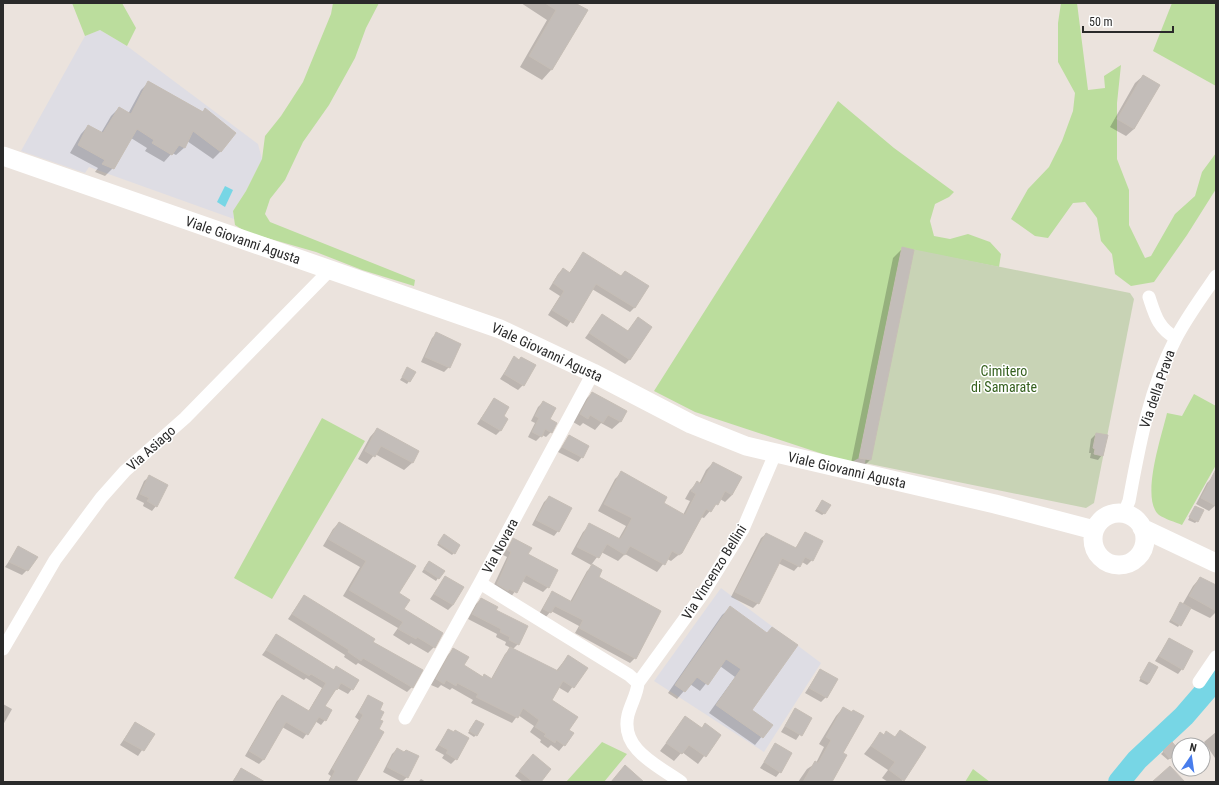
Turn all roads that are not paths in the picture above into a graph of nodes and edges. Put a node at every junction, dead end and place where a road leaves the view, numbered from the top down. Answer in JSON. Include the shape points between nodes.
{"nodes":[{"id":1,"x":3,"y":156,"type":"edge"},
{"id":2,"x":329,"y":271,"type":"junction"},
{"id":3,"x":1216,"y":276,"type":"edge"},
{"id":4,"x":1149,"y":297,"type":"dead end"},
{"id":5,"x":1176,"y":338,"type":"junction"},
{"id":6,"x":593,"y":373,"type":"junction"},
{"id":7,"x":775,"y":454,"type":"junction"},
{"id":8,"x":1124,"y":513,"type":"junction"},
{"id":9,"x":1142,"y":528,"type":"junction"},
{"id":10,"x":1094,"y":530,"type":"junction"},
{"id":11,"x":1168,"y":541,"type":"junction"},
{"id":12,"x":1142,"y":550,"type":"junction"},
{"id":13,"x":1216,"y":563,"type":"edge"},
{"id":14,"x":480,"y":583,"type":"junction"},
{"id":15,"x":3,"y":649,"type":"edge"},
{"id":16,"x":1216,"y":657,"type":"edge"},
{"id":17,"x":1199,"y":682,"type":"dead end"},
{"id":18,"x":638,"y":683,"type":"junction"},
{"id":19,"x":404,"y":718,"type":"dead end"},
{"id":20,"x":672,"y":779,"type":"edge"}],
"edges":[{"from":1,"to":2,"type":"street","name":"Viale Giovanni Agusta"},
{"from":2,"to":6,"type":"street","name":"Viale Giovanni Agusta","via":[[439,306],[500,329]]},
{"from":2,"to":15,"type":"street","name":"Via Asiago","via":[[185,418],[114,484],[64,545]]},
{"from":3,"to":5,"type":"street","name":"Via della Prava"},
{"from":4,"to":5,"type":"street","via":[[1160,326]]},
{"from":5,"to":8,"type":"street","name":"Via della Prava","via":[[1145,420],[1129,501]]},
{"from":6,"to":7,"type":"street","name":"Viale Giovanni Agusta","via":[[718,436]]},
{"from":6,"to":14,"type":"street","name":"Via Novara"},
{"from":7,"to":10,"type":"street","name":"Viale Giovanni Agusta","via":[[995,504]]},
{"from":7,"to":18,"type":"street","name":"Via Vincenzo Bellini","via":[[742,530],[702,594]]},
{"from":8,"to":9,"type":"street","via":[[1135,518]]},
{"from":8,"to":10,"type":"street","via":[[1111,514],[1101,520]]},
{"from":9,"to":11,"type":"street"},
{"from":9,"to":12,"type":"street","via":[[1145,539]]},
{"from":10,"to":12,"type":"street","via":[[1093,542],[1096,552],[1104,560],[1114,564],[1126,564],[1136,559]]},
{"from":11,"to":12,"type":"street"},
{"from":11,"to":13,"type":"street"},
{"from":14,"to":18,"type":"street"},
{"from":14,"to":19,"type":"street","name":"Via Novara"},
{"from":16,"to":17,"type":"street"},
{"from":18,"to":20,"type":"street","name":"Via Vincenzo Bellini","via":[[638,692],[628,713],[628,736],[631,744],[639,752]]}]}
